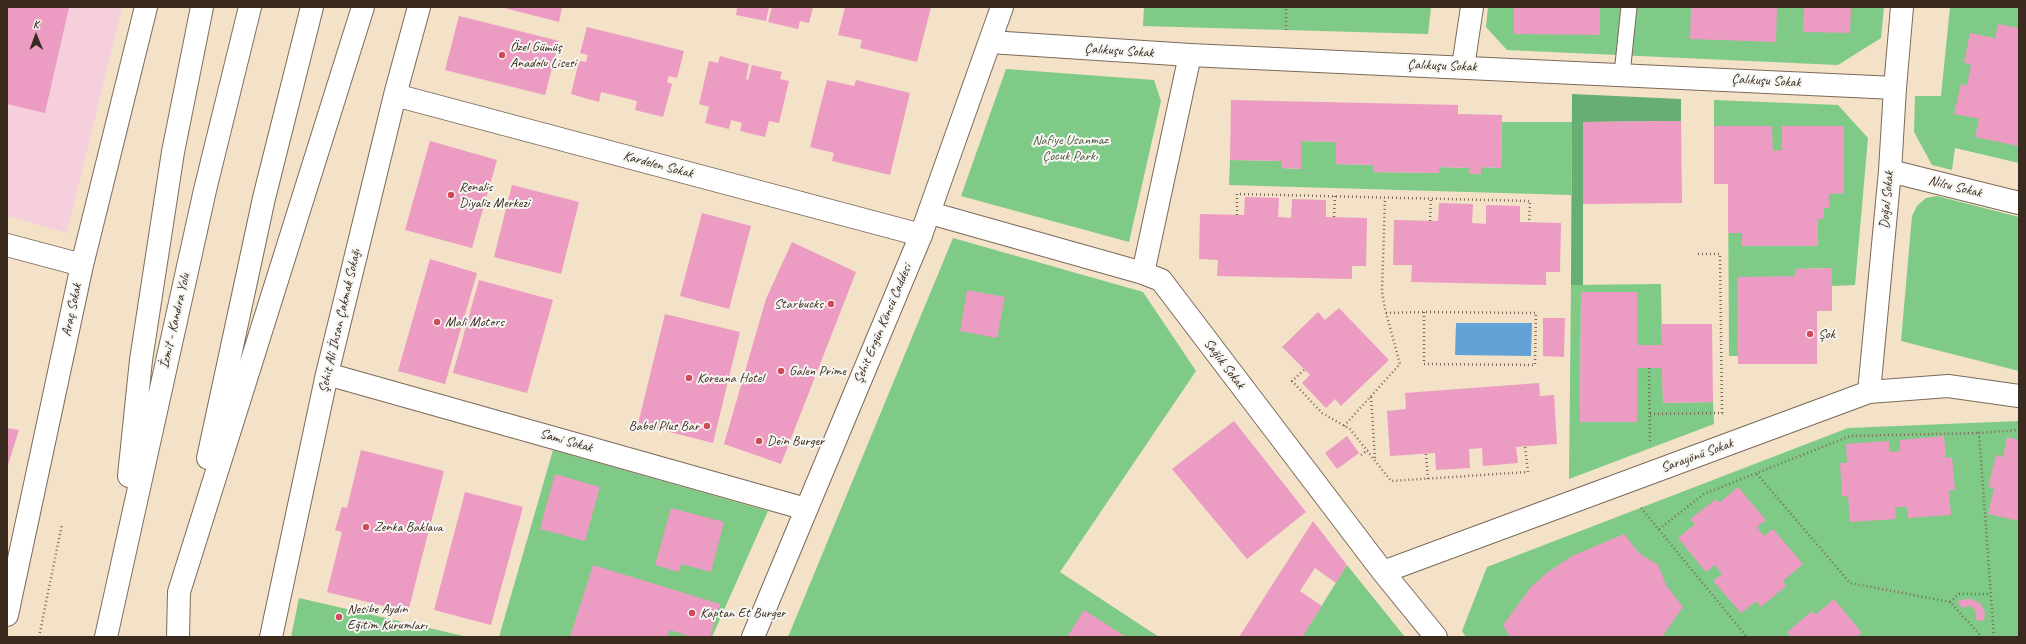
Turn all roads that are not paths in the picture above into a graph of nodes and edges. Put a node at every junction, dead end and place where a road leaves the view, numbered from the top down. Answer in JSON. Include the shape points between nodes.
{"nodes":[{"id":1,"x":146,"y":7,"type":"edge"},
{"id":2,"x":202,"y":7,"type":"edge"},
{"id":3,"x":250,"y":7,"type":"edge"},
{"id":4,"x":312,"y":7,"type":"edge"},
{"id":5,"x":363,"y":7,"type":"edge"},
{"id":6,"x":419,"y":7,"type":"edge"},
{"id":7,"x":1002,"y":7,"type":"edge"},
{"id":8,"x":1472,"y":7,"type":"edge"},
{"id":9,"x":1629,"y":7,"type":"edge"},
{"id":10,"x":1902,"y":7,"type":"edge"},
{"id":11,"x":990,"y":42,"type":"junction"},
{"id":12,"x":1190,"y":55,"type":"junction"},
{"id":13,"x":1464,"y":67,"type":"junction"},
{"id":14,"x":1622,"y":74,"type":"junction"},
{"id":15,"x":1895,"y":88,"type":"junction"},
{"id":16,"x":395,"y":95,"type":"junction"},
{"id":17,"x":1890,"y":171,"type":"junction"},
{"id":18,"x":2019,"y":203,"type":"edge"},
{"id":19,"x":930,"y":213,"type":"junction"},
{"id":20,"x":921,"y":235,"type":"junction"},
{"id":21,"x":7,"y":245,"type":"edge"},
{"id":22,"x":82,"y":265,"type":"junction"},
{"id":23,"x":1143,"y":273,"type":"junction"},
{"id":24,"x":327,"y":374,"type":"junction"},
{"id":25,"x":1868,"y":392,"type":"junction"},
{"id":26,"x":2019,"y":396,"type":"edge"},
{"id":27,"x":806,"y":509,"type":"junction"},
{"id":28,"x":1383,"y":572,"type":"junction"},
{"id":29,"x":118,"y":578,"type":"junction"},
{"id":30,"x":179,"y":592,"type":"junction"},
{"id":31,"x":7,"y":615,"type":"edge"},
{"id":32,"x":106,"y":637,"type":"edge"},
{"id":33,"x":170,"y":637,"type":"edge"},
{"id":34,"x":178,"y":637,"type":"edge"},
{"id":35,"x":271,"y":637,"type":"edge"},
{"id":36,"x":753,"y":637,"type":"edge"},
{"id":37,"x":1436,"y":637,"type":"edge"}],
"edges":[{"from":1,"to":22,"type":"main road","name":"Araç Sokak"},
{"from":2,"to":29,"type":"main road","via":[[173,152],[141,360]]},
{"from":3,"to":29,"type":"main road","name":"İzmit - Kandıra Yolu","via":[[205,190]]},
{"from":4,"to":30,"type":"main road","via":[[264,198]]},
{"from":5,"to":30,"type":"main road"},
{"from":6,"to":16,"type":"main road","name":"Şehit Ali İhsan Çakmak Sokağı"},
{"from":7,"to":11,"type":"main road","name":"Şehit Ergün Köncü Caddesi"},
{"from":8,"to":13,"type":"main road"},
{"from":9,"to":14,"type":"lane"},
{"from":10,"to":15,"type":"main road","name":"Doğal Sokak"},
{"from":11,"to":12,"type":"main road","name":"Çalıkuşu Sokak"},
{"from":11,"to":19,"type":"main road","name":"Şehit Ergün Köncü Caddesi"},
{"from":12,"to":13,"type":"main road","name":"Çalıkuşu Sokak"},
{"from":12,"to":23,"type":"main road"},
{"from":13,"to":14,"type":"main road","name":"Çalıkuşu Sokak"},
{"from":14,"to":15,"type":"main road","name":"Çalıkuşu Sokak"},
{"from":15,"to":17,"type":"main road","name":"Doğal Sokak"},
{"from":16,"to":20,"type":"main road","name":"Kardelen Sokak"},
{"from":16,"to":24,"type":"main road","name":"Şehit Ali İhsan Çakmak Sokağı"},
{"from":17,"to":18,"type":"main road","name":"Nilsu Sokak"},
{"from":17,"to":25,"type":"main road","name":"Doğal Sokak"},
{"from":19,"to":20,"type":"main road","name":"Şehit Ergün Köncü Caddesi"},
{"from":19,"to":23,"type":"main road","name":"Sağlık Sokak"},
{"from":20,"to":27,"type":"main road","name":"Şehit Ergün Köncü Caddesi"},
{"from":21,"to":22,"type":"main road"},
{"from":22,"to":31,"type":"main road","name":"Araç Sokak"},
{"from":23,"to":28,"type":"main road","name":"Sağlık Sokak","via":[[1161,280]]},
{"from":24,"to":27,"type":"main road","name":"Sami Sokak"},
{"from":24,"to":35,"type":"main road","name":"Şehit Ali İhsan Çakmak Sokağı"},
{"from":25,"to":26,"type":"main road","name":"Sarayönü Sokak","via":[[1948,386]]},
{"from":25,"to":28,"type":"main road","name":"Sarayönü Sokak"},
{"from":27,"to":36,"type":"main road","name":"Şehit Ergün Köncü Caddesi"},
{"from":28,"to":37,"type":"main road","name":"Sağlık Sokak"},
{"from":29,"to":32,"type":"main road","name":"İzmit - Kandıra Yolu"},
{"from":30,"to":33,"type":"main road"},
{"from":30,"to":34,"type":"main road"}]}
